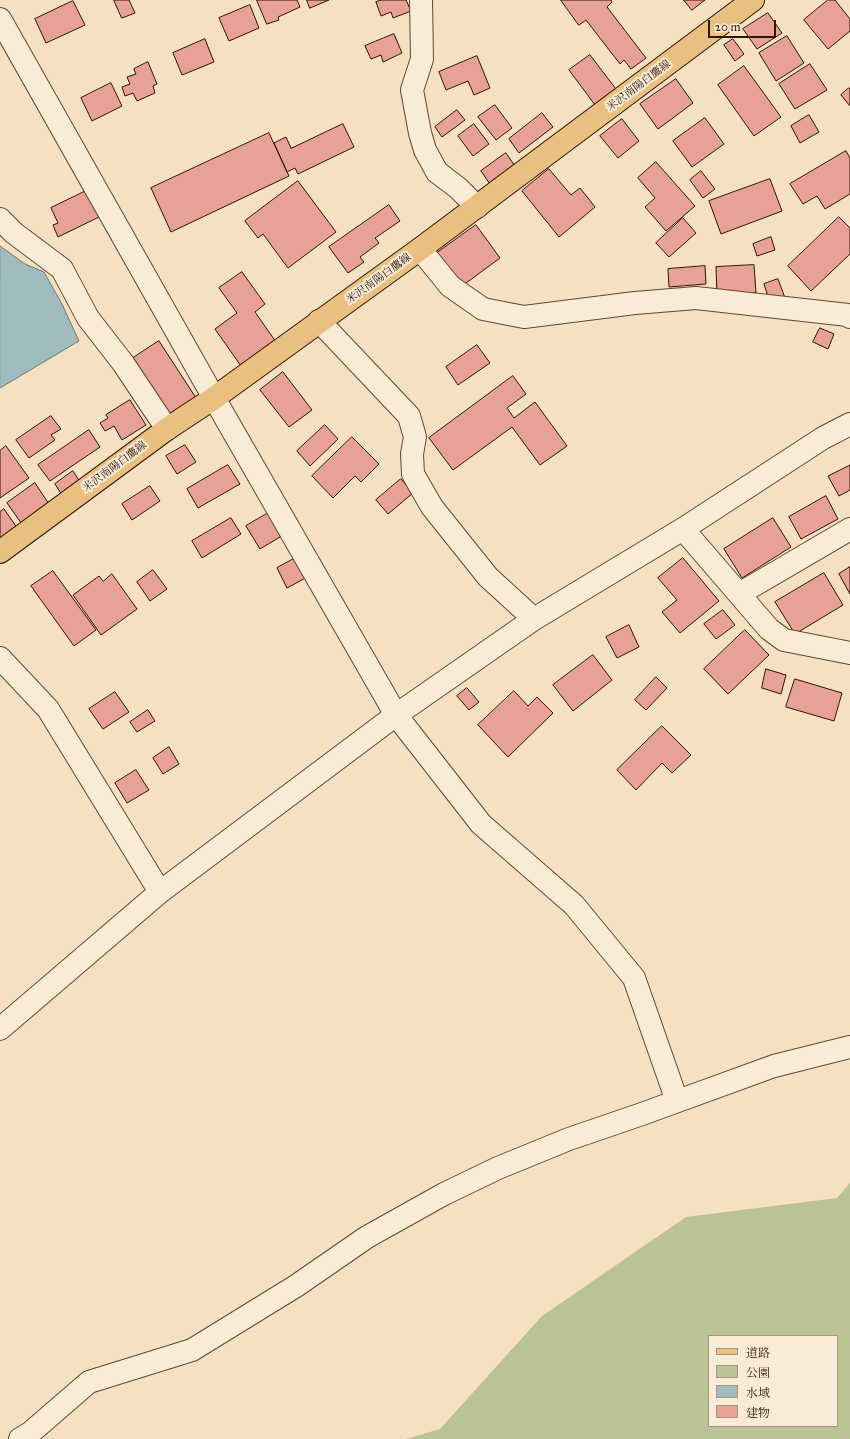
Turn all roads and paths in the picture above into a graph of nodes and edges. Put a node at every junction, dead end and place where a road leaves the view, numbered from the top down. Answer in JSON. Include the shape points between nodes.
{"nodes":[{"id":1,"x":421,"y":0,"type":"edge"},
{"id":2,"x":753,"y":0,"type":"edge"},
{"id":3,"x":0,"y":19,"type":"edge"},
{"id":4,"x":477,"y":207,"type":"junction"},
{"id":5,"x":0,"y":219,"type":"edge"},
{"id":6,"x":420,"y":249,"type":"junction"},
{"id":7,"x":850,"y":317,"type":"edge"},
{"id":8,"x":319,"y":321,"type":"junction"},
{"id":9,"x":214,"y":398,"type":"junction"},
{"id":10,"x":850,"y":424,"type":"edge"},
{"id":11,"x":167,"y":429,"type":"junction"},
{"id":12,"x":683,"y":528,"type":"junction"},
{"id":13,"x":850,"y":529,"type":"edge"},
{"id":14,"x":0,"y":552,"type":"edge"},
{"id":15,"x":739,"y":594,"type":"junction"},
{"id":16,"x":534,"y":619,"type":"junction"},
{"id":17,"x":850,"y":653,"type":"edge"},
{"id":18,"x":0,"y":658,"type":"edge"},
{"id":19,"x":396,"y":715,"type":"junction"},
{"id":20,"x":160,"y":892,"type":"junction"},
{"id":21,"x":0,"y":1029,"type":"edge"},
{"id":22,"x":850,"y":1047,"type":"edge"},
{"id":23,"x":677,"y":1101,"type":"junction"},
{"id":24,"x":20,"y":1439,"type":"edge"}],
"edges":[{"from":1,"to":4,"type":"street","via":[[422,60],[412,90],[420,133],[425,150],[437,172]]},
{"from":2,"to":4,"type":"main road","name":"米沢南陽白鷹線"},
{"from":3,"to":9,"type":"street"},
{"from":4,"to":6,"type":"main road","name":"米沢南陽白鷹線"},
{"from":5,"to":11,"type":"street","via":[[14,233],[62,269],[88,318]]},
{"from":6,"to":7,"type":"street","via":[[450,286],[482,309],[524,317],[696,298]]},
{"from":6,"to":8,"type":"main road","name":"米沢南陽白鷹線"},
{"from":8,"to":9,"type":"main road","name":"米沢南陽白鷹線"},
{"from":8,"to":16,"type":"street","via":[[409,416],[415,437],[412,454],[413,474],[432,507],[488,577]]},
{"from":9,"to":11,"type":"main road","name":"米沢南陽白鷹線"},
{"from":9,"to":19,"type":"street"},
{"from":10,"to":12,"type":"street","via":[[823,438]]},
{"from":11,"to":14,"type":"main road","name":"米沢南陽白鷹線"},
{"from":12,"to":15,"type":"street"},
{"from":12,"to":16,"type":"street"},
{"from":13,"to":15,"type":"street"},
{"from":15,"to":17,"type":"street","via":[[769,629],[784,640]]},
{"from":16,"to":19,"type":"street"},
{"from":18,"to":20,"type":"street","via":[[48,709]]},
{"from":19,"to":20,"type":"street"},
{"from":19,"to":23,"type":"street","via":[[481,824],[574,905],[634,978]]},
{"from":20,"to":21,"type":"street"},
{"from":22,"to":23,"type":"street","via":[[774,1066]]},
{"from":23,"to":24,"type":"street","via":[[569,1139],[498,1168],[444,1194],[367,1237],[296,1286],[192,1350],[89,1382]]}]}
